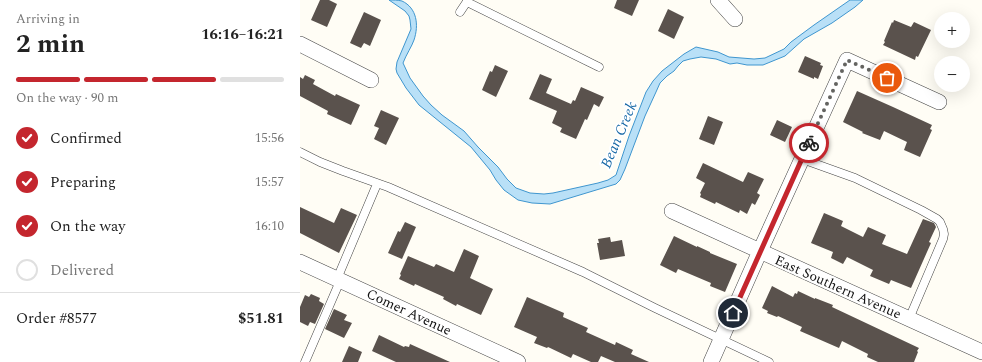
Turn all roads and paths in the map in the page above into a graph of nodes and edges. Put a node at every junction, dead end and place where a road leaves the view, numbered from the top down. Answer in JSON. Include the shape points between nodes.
{"nodes":[{"id":1,"x":718,"y":0,"type":"edge"},
{"id":2,"x":467,"y":1,"type":"edge"},
{"id":3,"x":460,"y":12,"type":"dead end"},
{"id":4,"x":735,"y":19,"type":"dead end"},
{"id":5,"x":300,"y":44,"type":"edge"},
{"id":6,"x":599,"y":67,"type":"dead end"},
{"id":7,"x":371,"y":80,"type":"dead end"},
{"id":8,"x":939,"y":102,"type":"dead end"},
{"id":9,"x":300,"y":152,"type":"edge"},
{"id":10,"x":802,"y":159,"type":"junction"},
{"id":11,"x":378,"y":184,"type":"junction"},
{"id":12,"x":672,"y":212,"type":"dead end"},
{"id":13,"x":760,"y":251,"type":"junction"},
{"id":14,"x":300,"y":262,"type":"edge"},
{"id":15,"x":339,"y":280,"type":"junction"},
{"id":16,"x":909,"y":318,"type":"junction"},
{"id":17,"x":721,"y":340,"type":"junction"},
{"id":18,"x":982,"y":352,"type":"edge"},
{"id":19,"x":305,"y":362,"type":"edge"},
{"id":20,"x":518,"y":362,"type":"edge"},
{"id":21,"x":711,"y":362,"type":"edge"},
{"id":22,"x":769,"y":362,"type":"edge"}],
"edges":[{"from":1,"to":4,"type":"street"},
{"from":2,"to":3,"type":"lane"},
{"from":2,"to":6,"type":"lane"},
{"from":5,"to":7,"type":"street"},
{"from":8,"to":10,"type":"street","via":[[847,60]]},
{"from":9,"to":11,"type":"lane"},
{"from":10,"to":13,"type":"street"},
{"from":10,"to":16,"type":"lane","via":[[854,178],[921,210],[940,222],[943,239]]},
{"from":11,"to":15,"type":"lane"},
{"from":11,"to":17,"type":"lane","via":[[582,272]]},
{"from":12,"to":13,"type":"street","name":"East Southern Avenue"},
{"from":13,"to":16,"type":"street","name":"East Southern Avenue"},
{"from":13,"to":17,"type":"street"},
{"from":14,"to":15,"type":"street","name":"Comer Avenue"},
{"from":15,"to":19,"type":"lane"},
{"from":15,"to":20,"type":"street","name":"Comer Avenue"},
{"from":16,"to":18,"type":"street","name":"East Southern Avenue"},
{"from":17,"to":21,"type":"street"},
{"from":17,"to":22,"type":"lane"}]}
